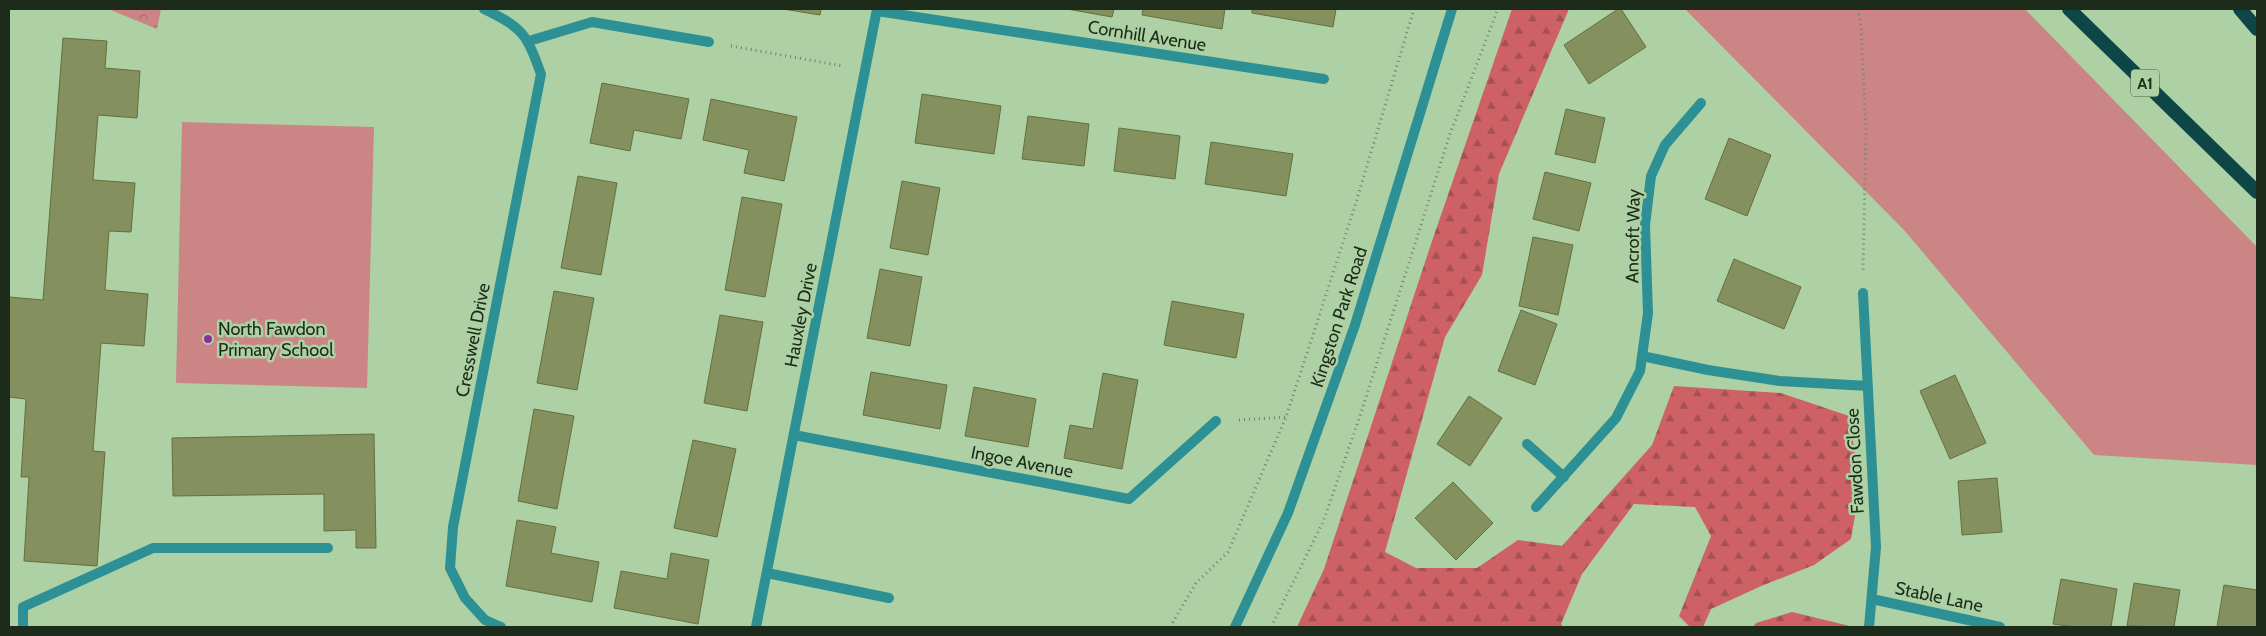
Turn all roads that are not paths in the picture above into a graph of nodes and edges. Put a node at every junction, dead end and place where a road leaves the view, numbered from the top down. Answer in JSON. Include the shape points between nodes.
{"nodes":[{"id":1,"x":484,"y":9,"type":"edge"},
{"id":2,"x":1452,"y":9,"type":"edge"},
{"id":3,"x":2069,"y":9,"type":"edge"},
{"id":4,"x":2240,"y":9,"type":"edge"},
{"id":5,"x":877,"y":10,"type":"edge"},
{"id":6,"x":2257,"y":29,"type":"edge"},
{"id":7,"x":529,"y":41,"type":"junction"},
{"id":8,"x":709,"y":42,"type":"road end"},
{"id":9,"x":1324,"y":79,"type":"dead end"},
{"id":10,"x":1701,"y":103,"type":"dead end"},
{"id":11,"x":2257,"y":192,"type":"edge"},
{"id":12,"x":1863,"y":293,"type":"road end"},
{"id":13,"x":1642,"y":356,"type":"junction"},
{"id":14,"x":1868,"y":386,"type":"junction"},
{"id":15,"x":1216,"y":421,"type":"road end"},
{"id":16,"x":794,"y":435,"type":"junction"},
{"id":17,"x":1527,"y":444,"type":"dead end"},
{"id":18,"x":1564,"y":476,"type":"junction"},
{"id":19,"x":1536,"y":507,"type":"dead end"},
{"id":20,"x":328,"y":548,"type":"dead end"},
{"id":21,"x":767,"y":572,"type":"junction"},
{"id":22,"x":889,"y":598,"type":"dead end"},
{"id":23,"x":1872,"y":599,"type":"junction"},
{"id":24,"x":23,"y":627,"type":"edge"},
{"id":25,"x":501,"y":627,"type":"edge"},
{"id":26,"x":756,"y":627,"type":"edge"},
{"id":27,"x":1235,"y":627,"type":"edge"},
{"id":28,"x":1869,"y":627,"type":"edge"},
{"id":29,"x":2000,"y":627,"type":"edge"}],
"edges":[{"from":1,"to":7,"type":"street","name":"Cresswell Drive","via":[[511,22]]},
{"from":2,"to":27,"type":"street","name":"Kingston Park Road","via":[[1355,325],[1288,513]]},
{"from":3,"to":11,"type":"highway","number":"A1"},
{"from":4,"to":6,"type":"highway"},
{"from":5,"to":9,"type":"street","name":"Cornhill Avenue"},
{"from":5,"to":16,"type":"street","name":"Hauxley Drive"},
{"from":7,"to":8,"type":"street","via":[[592,22]]},
{"from":7,"to":25,"type":"street","name":"Cresswell Drive","via":[[540,74],[453,527],[450,568],[466,598],[485,620]]},
{"from":10,"to":13,"type":"street","name":"Ancroft Way","via":[[1665,144],[1651,176],[1646,224],[1648,312]]},
{"from":12,"to":14,"type":"street","name":"Fawdon Close"},
{"from":13,"to":14,"type":"street","via":[[1780,381]]},
{"from":13,"to":18,"type":"street","name":"Ancroft Way","via":[[1640,371],[1616,418]]},
{"from":14,"to":23,"type":"street","name":"Fawdon Close","via":[[1876,547]]},
{"from":15,"to":16,"type":"street","name":"Ingoe Avenue","via":[[1129,499]]},
{"from":16,"to":21,"type":"street","name":"Hauxley Drive"},
{"from":17,"to":18,"type":"street"},
{"from":18,"to":19,"type":"street","name":"Ancroft Way"},
{"from":20,"to":24,"type":"street","via":[[154,548],[23,607]]},
{"from":21,"to":22,"type":"street"},
{"from":21,"to":26,"type":"street","name":"Hauxley Drive"},
{"from":23,"to":28,"type":"street","name":"Fawdon Close"},
{"from":23,"to":29,"type":"street","name":"Stable Lane"}]}
